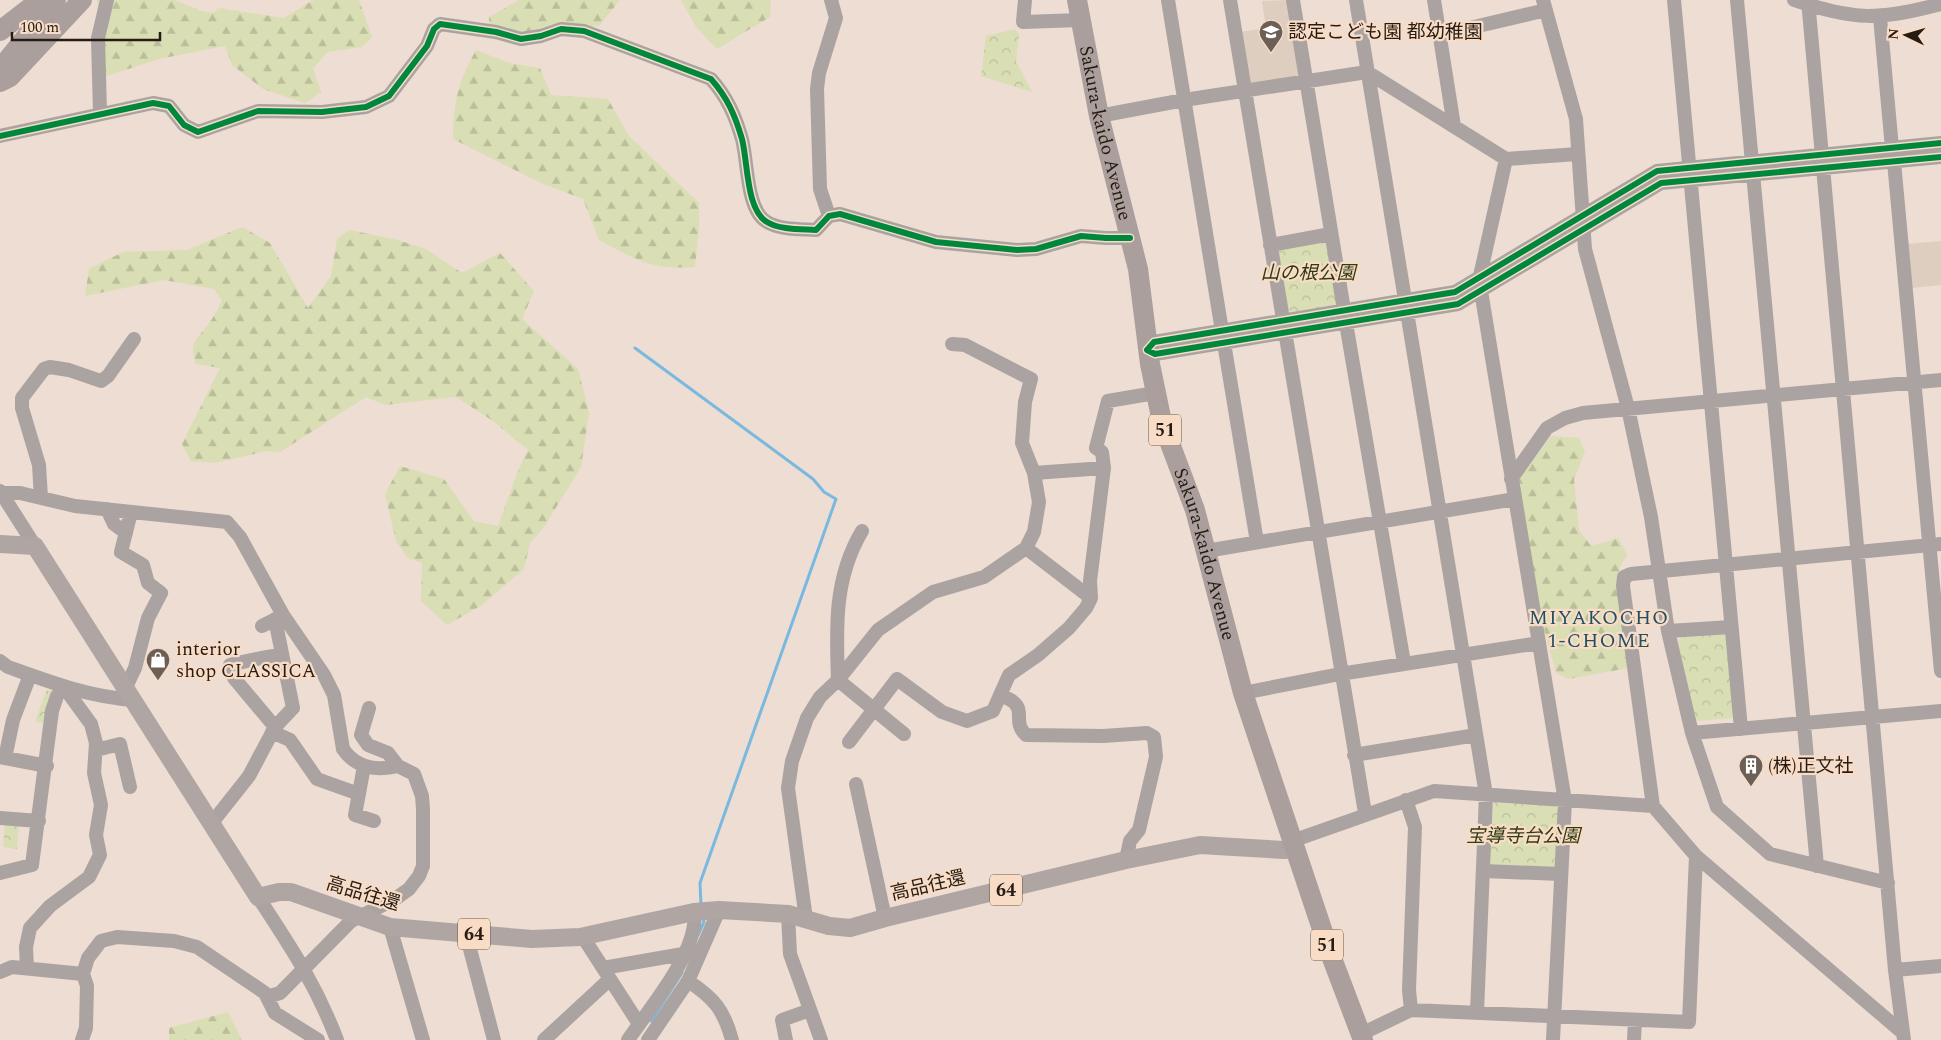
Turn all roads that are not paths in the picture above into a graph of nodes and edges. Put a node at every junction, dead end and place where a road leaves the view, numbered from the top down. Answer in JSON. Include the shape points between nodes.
{"nodes":[{"id":1,"x":23,"y":0,"type":"edge"},
{"id":2,"x":40,"y":0,"type":"edge"},
{"id":3,"x":56,"y":0,"type":"edge"},
{"id":4,"x":82,"y":0,"type":"edge"},
{"id":5,"x":107,"y":0,"type":"edge"},
{"id":6,"x":831,"y":0,"type":"edge"},
{"id":7,"x":1025,"y":0,"type":"edge"},
{"id":8,"x":1168,"y":0,"type":"edge"},
{"id":9,"x":1230,"y":0,"type":"edge"},
{"id":10,"x":1293,"y":0,"type":"edge"},
{"id":11,"x":1356,"y":0,"type":"edge"},
{"id":12,"x":1434,"y":0,"type":"edge"},
{"id":13,"x":1674,"y":0,"type":"edge"},
{"id":14,"x":1737,"y":0,"type":"edge"},
{"id":15,"x":1794,"y":0,"type":"edge"},
{"id":16,"x":1808,"y":3,"type":"edge"},
{"id":17,"x":1941,"y":4,"type":"edge"},
{"id":18,"x":1545,"y":5,"type":"edge"},
{"id":19,"x":1079,"y":10,"type":"edge"},
{"id":20,"x":1880,"y":17,"type":"junction"},
{"id":21,"x":0,"y":27,"type":"edge"},
{"id":22,"x":0,"y":31,"type":"edge"},
{"id":23,"x":1440,"y":35,"type":"junction"},
{"id":24,"x":0,"y":69,"type":"edge"},
{"id":25,"x":1367,"y":72,"type":"junction"},
{"id":26,"x":1306,"y":81,"type":"junction"},
{"id":27,"x":0,"y":82,"type":"edge"},
{"id":28,"x":1245,"y":91,"type":"junction"},
{"id":29,"x":1184,"y":100,"type":"junction"},
{"id":30,"x":100,"y":113,"type":"junction"},
{"id":31,"x":1099,"y":116,"type":"junction"},
{"id":32,"x":1454,"y":126,"type":"junction"},
{"id":33,"x":0,"y":136,"type":"edge"},
{"id":34,"x":1941,"y":143,"type":"edge"},
{"id":35,"x":1578,"y":154,"type":"junction"},
{"id":36,"x":1893,"y":155,"type":"junction"},
{"id":37,"x":1941,"y":157,"type":"edge"},
{"id":38,"x":1506,"y":159,"type":"junction"},
{"id":39,"x":1823,"y":160,"type":"junction"},
{"id":40,"x":1752,"y":168,"type":"junction"},
{"id":41,"x":1690,"y":174,"type":"junction"},
{"id":42,"x":829,"y":216,"type":"junction"},
{"id":43,"x":1583,"y":222,"type":"junction"},
{"id":44,"x":1331,"y":234,"type":"junction"},
{"id":45,"x":1130,"y":238,"type":"junction"},
{"id":46,"x":1270,"y":245,"type":"junction"},
{"id":47,"x":1481,"y":284,"type":"junction"},
{"id":48,"x":1406,"y":306,"type":"junction"},
{"id":49,"x":1345,"y":317,"type":"junction"},
{"id":50,"x":1284,"y":327,"type":"junction"},
{"id":51,"x":1223,"y":337,"type":"junction"},
{"id":52,"x":134,"y":339,"type":"dead end"},
{"id":53,"x":952,"y":344,"type":"dead end"},
{"id":54,"x":1147,"y":350,"type":"junction"},
{"id":55,"x":1941,"y":380,"type":"edge"},
{"id":56,"x":1915,"y":382,"type":"junction"},
{"id":57,"x":1842,"y":388,"type":"junction"},
{"id":58,"x":1155,"y":393,"type":"junction"},
{"id":59,"x":1773,"y":395,"type":"junction"},
{"id":60,"x":1711,"y":401,"type":"junction"},
{"id":61,"x":1628,"y":408,"type":"junction"},
{"id":62,"x":1104,"y":468,"type":"junction"},
{"id":63,"x":1034,"y":473,"type":"junction"},
{"id":64,"x":1512,"y":479,"type":"junction"},
{"id":65,"x":1,"y":492,"type":"edge"},
{"id":66,"x":41,"y":498,"type":"junction"},
{"id":67,"x":1515,"y":499,"type":"junction"},
{"id":68,"x":108,"y":509,"type":"junction"},
{"id":69,"x":131,"y":512,"type":"junction"},
{"id":70,"x":1440,"y":512,"type":"junction"},
{"id":71,"x":1380,"y":522,"type":"junction"},
{"id":72,"x":862,"y":531,"type":"dead end"},
{"id":73,"x":1317,"y":532,"type":"junction"},
{"id":74,"x":126,"y":533,"type":"junction"},
{"id":75,"x":1257,"y":542,"type":"junction"},
{"id":76,"x":0,"y":544,"type":"edge"},
{"id":77,"x":1935,"y":545,"type":"edge"},
{"id":78,"x":35,"y":546,"type":"junction"},
{"id":79,"x":1026,"y":548,"type":"junction"},
{"id":80,"x":1206,"y":551,"type":"junction"},
{"id":81,"x":1858,"y":552,"type":"junction"},
{"id":82,"x":1788,"y":559,"type":"junction"},
{"id":83,"x":1726,"y":565,"type":"junction"},
{"id":84,"x":1659,"y":571,"type":"junction"},
{"id":85,"x":1091,"y":598,"type":"junction"},
{"id":86,"x":279,"y":617,"type":"junction"},
{"id":87,"x":262,"y":626,"type":"dead end"},
{"id":88,"x":1731,"y":627,"type":"junction"},
{"id":89,"x":1668,"y":631,"type":"junction"},
{"id":90,"x":1538,"y":643,"type":"junction"},
{"id":91,"x":282,"y":654,"type":"junction"},
{"id":92,"x":1464,"y":656,"type":"junction"},
{"id":93,"x":0,"y":662,"type":"edge"},
{"id":94,"x":1404,"y":663,"type":"junction"},
{"id":95,"x":1941,"y":671,"type":"edge"},
{"id":96,"x":1340,"y":674,"type":"junction"},
{"id":97,"x":30,"y":675,"type":"junction"},
{"id":98,"x":838,"y":680,"type":"junction"},
{"id":99,"x":64,"y":688,"type":"junction"},
{"id":100,"x":1243,"y":693,"type":"junction"},
{"id":101,"x":130,"y":694,"type":"junction"},
{"id":102,"x":1000,"y":695,"type":"junction"},
{"id":103,"x":369,"y":708,"type":"dead end"},
{"id":104,"x":873,"y":709,"type":"junction"},
{"id":105,"x":1941,"y":711,"type":"edge"},
{"id":106,"x":1872,"y":718,"type":"junction"},
{"id":107,"x":1804,"y":724,"type":"junction"},
{"id":108,"x":1740,"y":729,"type":"junction"},
{"id":109,"x":274,"y":730,"type":"junction"},
{"id":110,"x":1692,"y":733,"type":"junction"},
{"id":111,"x":904,"y":734,"type":"dead end"},
{"id":112,"x":1476,"y":735,"type":"junction"},
{"id":113,"x":849,"y":742,"type":"dead end"},
{"id":114,"x":96,"y":750,"type":"junction"},
{"id":115,"x":1354,"y":755,"type":"junction"},
{"id":116,"x":2,"y":757,"type":"edge"},
{"id":117,"x":46,"y":766,"type":"junction"},
{"id":118,"x":364,"y":766,"type":"junction"},
{"id":119,"x":398,"y":766,"type":"junction"},
{"id":120,"x":856,"y":784,"type":"dead end"},
{"id":121,"x":130,"y":787,"type":"dead end"},
{"id":122,"x":359,"y":794,"type":"junction"},
{"id":123,"x":1486,"y":795,"type":"junction"},
{"id":124,"x":1406,"y":800,"type":"junction"},
{"id":125,"x":1565,"y":801,"type":"junction"},
{"id":126,"x":1652,"y":806,"type":"junction"},
{"id":127,"x":1365,"y":813,"type":"junction"},
{"id":128,"x":0,"y":818,"type":"edge"},
{"id":129,"x":39,"y":821,"type":"junction"},
{"id":130,"x":374,"y":821,"type":"dead end"},
{"id":131,"x":212,"y":824,"type":"junction"},
{"id":132,"x":1296,"y":842,"type":"junction"},
{"id":133,"x":1696,"y":856,"type":"junction"},
{"id":134,"x":1126,"y":860,"type":"junction"},
{"id":135,"x":1817,"y":866,"type":"junction"},
{"id":136,"x":1484,"y":871,"type":"junction"},
{"id":137,"x":0,"y":873,"type":"edge"},
{"id":138,"x":1561,"y":874,"type":"junction"},
{"id":139,"x":1888,"y":883,"type":"junction"},
{"id":140,"x":258,"y":897,"type":"junction"},
{"id":141,"x":719,"y":910,"type":"junction"},
{"id":142,"x":694,"y":912,"type":"junction"},
{"id":143,"x":788,"y":914,"type":"junction"},
{"id":144,"x":357,"y":916,"type":"junction"},
{"id":145,"x":885,"y":918,"type":"junction"},
{"id":146,"x":806,"y":919,"type":"junction"},
{"id":147,"x":390,"y":927,"type":"junction"},
{"id":148,"x":466,"y":934,"type":"junction"},
{"id":149,"x":583,"y":937,"type":"junction"},
{"id":150,"x":683,"y":954,"type":"junction"},
{"id":151,"x":1941,"y":966,"type":"edge"},
{"id":152,"x":27,"y":968,"type":"junction"},
{"id":153,"x":306,"y":969,"type":"junction"},
{"id":154,"x":1895,"y":970,"type":"junction"},
{"id":155,"x":0,"y":972,"type":"edge"},
{"id":156,"x":606,"y":973,"type":"junction"},
{"id":157,"x":83,"y":974,"type":"junction"},
{"id":158,"x":688,"y":981,"type":"junction"},
{"id":159,"x":267,"y":997,"type":"junction"},
{"id":160,"x":810,"y":1010,"type":"junction"},
{"id":161,"x":1411,"y":1010,"type":"junction"},
{"id":162,"x":1477,"y":1012,"type":"junction"},
{"id":163,"x":1554,"y":1016,"type":"junction"},
{"id":164,"x":1635,"y":1020,"type":"junction"},
{"id":165,"x":635,"y":1033,"type":"edge"},
{"id":166,"x":1904,"y":1036,"type":"edge"},
{"id":167,"x":1362,"y":1037,"type":"edge"},
{"id":168,"x":653,"y":1038,"type":"edge"},
{"id":169,"x":82,"y":1040,"type":"edge"},
{"id":170,"x":318,"y":1040,"type":"edge"},
{"id":171,"x":337,"y":1040,"type":"edge"},
{"id":172,"x":423,"y":1040,"type":"edge"},
{"id":173,"x":494,"y":1040,"type":"edge"},
{"id":174,"x":544,"y":1040,"type":"edge"},
{"id":175,"x":732,"y":1040,"type":"edge"},
{"id":176,"x":786,"y":1040,"type":"edge"},
{"id":177,"x":821,"y":1040,"type":"edge"},
{"id":178,"x":1553,"y":1040,"type":"edge"},
{"id":179,"x":1634,"y":1040,"type":"edge"}],
"edges":[{"from":1,"to":21,"type":"highway"},
{"from":2,"to":22,"type":"highway"},
{"from":3,"to":24,"type":"highway"},
{"from":4,"to":27,"type":"highway","via":[[10,77]]},
{"from":5,"to":30,"type":"street","via":[[98,38]]},
{"from":6,"to":42,"type":"street","via":[[836,18],[819,73],[818,89],[820,189]]},
{"from":7,"to":19,"type":"street","via":[[1023,22]]},
{"from":8,"to":29,"type":"street"},
{"from":9,"to":28,"type":"street"},
{"from":10,"to":26,"type":"street"},
{"from":11,"to":25,"type":"street"},
{"from":12,"to":23,"type":"street"},
{"from":13,"to":41,"type":"street"},
{"from":14,"to":40,"type":"street"},
{"from":15,"to":16,"type":"street"},
{"from":16,"to":20,"type":"street","via":[[1841,14]]},
{"from":16,"to":39,"type":"street"},
{"from":17,"to":20,"type":"street"},
{"from":18,"to":23,"type":"street"},
{"from":18,"to":35,"type":"street","via":[[1576,119]]},
{"from":19,"to":31,"type":"highway","name":"Sakura-kaido Avenue","number":"51"},
{"from":20,"to":36,"type":"street"},
{"from":23,"to":32,"type":"street"},
{"from":25,"to":26,"type":"street"},
{"from":25,"to":32,"type":"street"},
{"from":25,"to":48,"type":"street"},
{"from":26,"to":28,"type":"street"},
{"from":26,"to":44,"type":"street"},
{"from":28,"to":29,"type":"street"},
{"from":28,"to":46,"type":"street"},
{"from":29,"to":31,"type":"street"},
{"from":29,"to":51,"type":"street"},
{"from":30,"to":33,"type":"street"},
{"from":30,"to":42,"type":"street","via":[[120,112],[153,103],[169,106],[184,125],[198,132],[258,111],[322,112],[366,107],[389,96],[440,24],[521,39],[572,29],[711,79],[726,95],[742,139],[757,213],[779,227],[816,230]]},
{"from":31,"to":45,"type":"highway","name":"Sakura-kaido Avenue","number":"51"},
{"from":32,"to":38,"type":"street"},
{"from":34,"to":36,"type":"street"},
{"from":35,"to":38,"type":"street"},
{"from":35,"to":43,"type":"street"},
{"from":36,"to":37,"type":"street"},
{"from":36,"to":39,"type":"street"},
{"from":36,"to":56,"type":"street"},
{"from":38,"to":47,"type":"street"},
{"from":39,"to":40,"type":"street"},
{"from":39,"to":57,"type":"street"},
{"from":40,"to":41,"type":"street"},
{"from":40,"to":59,"type":"street"},
{"from":41,"to":43,"type":"street","via":[[1661,183]]},
{"from":41,"to":60,"type":"street"},
{"from":42,"to":45,"type":"street","via":[[840,214],[936,242],[1017,250],[1081,236]]},
{"from":43,"to":47,"type":"street"},
{"from":43,"to":61,"type":"street","via":[[1585,249]]},
{"from":44,"to":46,"type":"street"},
{"from":44,"to":49,"type":"street"},
{"from":45,"to":54,"type":"highway","name":"Sakura-kaido Avenue","number":"51","via":[[1138,269]]},
{"from":46,"to":50,"type":"street"},
{"from":47,"to":48,"type":"street","via":[[1458,304]]},
{"from":47,"to":64,"type":"street"},
{"from":48,"to":49,"type":"street"},
{"from":48,"to":70,"type":"street"},
{"from":49,"to":50,"type":"street"},
{"from":49,"to":71,"type":"street"},
{"from":50,"to":51,"type":"street"},
{"from":50,"to":73,"type":"street"},
{"from":51,"to":54,"type":"street","via":[[1155,354]]},
{"from":51,"to":75,"type":"street"},
{"from":52,"to":66,"type":"street","via":[[101,381],[50,366],[44,369],[22,398],[39,465]]},
{"from":53,"to":63,"type":"street","via":[[965,346],[1031,379],[1025,402],[1022,443]]},
{"from":54,"to":58,"type":"highway","name":"Sakura-kaido Avenue","number":"51"},
{"from":55,"to":56,"type":"street"},
{"from":56,"to":57,"type":"street"},
{"from":56,"to":77,"type":"street"},
{"from":57,"to":59,"type":"street"},
{"from":57,"to":81,"type":"street"},
{"from":58,"to":62,"type":"street","via":[[1108,401],[1096,448],[1102,452]]},
{"from":58,"to":80,"type":"highway","name":"Sakura-kaido Avenue","number":"51","via":[[1189,489]]},
{"from":59,"to":60,"type":"street"},
{"from":59,"to":82,"type":"street"},
{"from":60,"to":61,"type":"street"},
{"from":60,"to":83,"type":"street"},
{"from":61,"to":64,"type":"street","via":[[1564,418],[1548,428]]},
{"from":61,"to":84,"type":"street"},
{"from":62,"to":63,"type":"street"},
{"from":62,"to":85,"type":"street","via":[[1090,581]]},
{"from":63,"to":79,"type":"street","via":[[1038,488],[1038,518]]},
{"from":64,"to":67,"type":"street"},
{"from":65,"to":66,"type":"street"},
{"from":65,"to":78,"type":"street"},
{"from":66,"to":68,"type":"street"},
{"from":67,"to":70,"type":"street"},
{"from":67,"to":90,"type":"street"},
{"from":68,"to":69,"type":"street"},
{"from":68,"to":74,"type":"street","via":[[114,524]]},
{"from":69,"to":74,"type":"street"},
{"from":69,"to":86,"type":"street","via":[[227,522],[244,545]]},
{"from":70,"to":71,"type":"street"},
{"from":70,"to":92,"type":"street"},
{"from":71,"to":73,"type":"street"},
{"from":71,"to":94,"type":"street"},
{"from":72,"to":98,"type":"street","via":[[846,561],[841,584],[836,626]]},
{"from":73,"to":75,"type":"street"},
{"from":73,"to":96,"type":"street"},
{"from":74,"to":101,"type":"street","via":[[121,552],[143,565],[148,583],[160,592],[148,618]]},
{"from":75,"to":80,"type":"street"},
{"from":76,"to":78,"type":"main road"},
{"from":77,"to":81,"type":"street"},
{"from":77,"to":95,"type":"street"},
{"from":78,"to":101,"type":"main road"},
{"from":79,"to":85,"type":"street"},
{"from":79,"to":98,"type":"street","via":[[984,577],[933,592],[878,630]]},
{"from":80,"to":100,"type":"highway","name":"Sakura-kaido Avenue","number":"51"},
{"from":81,"to":82,"type":"street"},
{"from":81,"to":106,"type":"street"},
{"from":82,"to":83,"type":"street"},
{"from":82,"to":107,"type":"street"},
{"from":83,"to":84,"type":"street"},
{"from":83,"to":88,"type":"street"},
{"from":84,"to":89,"type":"street"},
{"from":84,"to":126,"type":"street","via":[[1631,574],[1624,577],[1622,586]]},
{"from":85,"to":102,"type":"street","via":[[1069,628],[1009,675]]},
{"from":86,"to":87,"type":"street"},
{"from":86,"to":91,"type":"street"},
{"from":86,"to":118,"type":"street","via":[[324,675],[334,695],[343,750]]},
{"from":88,"to":89,"type":"street"},
{"from":88,"to":108,"type":"street"},
{"from":89,"to":110,"type":"street"},
{"from":90,"to":92,"type":"street"},
{"from":90,"to":125,"type":"street"},
{"from":91,"to":109,"type":"street","via":[[294,708]]},
{"from":91,"to":109,"type":"street","via":[[230,665],[234,678]]},
{"from":92,"to":94,"type":"street"},
{"from":92,"to":112,"type":"street"},
{"from":93,"to":97,"type":"street"},
{"from":94,"to":96,"type":"street"},
{"from":96,"to":100,"type":"street"},
{"from":96,"to":115,"type":"street"},
{"from":97,"to":99,"type":"street"},
{"from":97,"to":116,"type":"street"},
{"from":98,"to":104,"type":"street"},
{"from":98,"to":146,"type":"street","via":[[820,697],[807,718],[788,788]]},
{"from":99,"to":101,"type":"street","via":[[106,698]]},
{"from":99,"to":114,"type":"street","via":[[91,724]]},
{"from":99,"to":117,"type":"street","via":[[52,710]]},
{"from":100,"to":132,"type":"highway","name":"Sakura-kaido Avenue","number":"51"},
{"from":101,"to":131,"type":"main road"},
{"from":102,"to":104,"type":"street","via":[[993,711],[967,722],[942,712],[897,679]]},
{"from":102,"to":134,"type":"street","via":[[1014,700],[1018,706],[1021,731],[1026,735],[1147,733],[1154,737],[1156,757],[1139,830],[1130,841]]},
{"from":103,"to":119,"type":"street","via":[[361,735],[368,745],[388,752]]},
{"from":104,"to":111,"type":"street"},
{"from":104,"to":113,"type":"street"},
{"from":105,"to":106,"type":"street"},
{"from":106,"to":107,"type":"street"},
{"from":106,"to":139,"type":"street"},
{"from":107,"to":108,"type":"street"},
{"from":107,"to":135,"type":"street"},
{"from":108,"to":110,"type":"street"},
{"from":109,"to":122,"type":"street","via":[[290,740],[317,779]]},
{"from":109,"to":131,"type":"street","via":[[249,776]]},
{"from":110,"to":135,"type":"street","via":[[1717,807],[1770,854]]},
{"from":112,"to":115,"type":"street"},
{"from":112,"to":123,"type":"street"},
{"from":114,"to":121,"type":"street","via":[[120,744]]},
{"from":114,"to":152,"type":"street","via":[[94,773],[101,805],[96,835],[100,855],[89,877],[50,906],[30,928],[26,947]]},
{"from":115,"to":127,"type":"street"},
{"from":116,"to":117,"type":"street"},
{"from":117,"to":129,"type":"street"},
{"from":118,"to":119,"type":"street","via":[[385,769]]},
{"from":118,"to":122,"type":"street"},
{"from":119,"to":144,"type":"street","via":[[414,774],[422,796],[423,866],[420,876],[395,899]]},
{"from":120,"to":145,"type":"street"},
{"from":122,"to":130,"type":"street","via":[[355,815]]},
{"from":123,"to":124,"type":"street","via":[[1434,791]]},
{"from":123,"to":125,"type":"street"},
{"from":123,"to":136,"type":"street"},
{"from":124,"to":127,"type":"street"},
{"from":124,"to":161,"type":"street","via":[[1415,828]]},
{"from":125,"to":126,"type":"street"},
{"from":125,"to":138,"type":"street"},
{"from":126,"to":133,"type":"street"},
{"from":127,"to":132,"type":"street"},
{"from":128,"to":129,"type":"street"},
{"from":129,"to":137,"type":"street","via":[[32,866]]},
{"from":131,"to":140,"type":"main road"},
{"from":132,"to":134,"type":"main road","name":"高品往還","number":"64","via":[[1284,850],[1210,844]]},
{"from":132,"to":167,"type":"highway","name":"Sakura-kaido Avenue","number":"51","via":[[1342,989]]},
{"from":133,"to":164,"type":"street","via":[[1689,1022]]},
{"from":133,"to":166,"type":"street"},
{"from":134,"to":145,"type":"main road","name":"高品往還","number":"64"},
{"from":135,"to":139,"type":"street"},
{"from":136,"to":138,"type":"street"},
{"from":136,"to":162,"type":"street"},
{"from":138,"to":163,"type":"street"},
{"from":139,"to":154,"type":"street"},
{"from":140,"to":144,"type":"main road","name":"高品往還","number":"64","via":[[291,892]]},
{"from":140,"to":153,"type":"street"},
{"from":141,"to":142,"type":"main road","number":"64"},
{"from":141,"to":143,"type":"main road","name":"高品往還","number":"64"},
{"from":141,"to":158,"type":"street"},
{"from":142,"to":149,"type":"main road","name":"高品往還","number":"64"},
{"from":142,"to":150,"type":"street","via":[[696,921]]},
{"from":143,"to":146,"type":"main road","name":"高品往還","number":"64"},
{"from":143,"to":160,"type":"street","via":[[790,954]]},
{"from":144,"to":147,"type":"main road","name":"高品往還","number":"64"},
{"from":144,"to":153,"type":"street"},
{"from":145,"to":146,"type":"main road","name":"高品往還","number":"64","via":[[850,928]]},
{"from":147,"to":148,"type":"main road","name":"高品往還","number":"64"},
{"from":147,"to":172,"type":"street"},
{"from":148,"to":149,"type":"main road","name":"高品往還","number":"64","via":[[532,940]]},
{"from":148,"to":173,"type":"street"},
{"from":149,"to":156,"type":"street"},
{"from":150,"to":156,"type":"street"},
{"from":150,"to":165,"type":"street","via":[[676,973]]},
{"from":151,"to":154,"type":"street"},
{"from":152,"to":155,"type":"street","via":[[12,967]]},
{"from":152,"to":157,"type":"street"},
{"from":153,"to":159,"type":"street","via":[[280,993]]},
{"from":153,"to":171,"type":"street"},
{"from":154,"to":166,"type":"street"},
{"from":156,"to":165,"type":"street"},
{"from":156,"to":174,"type":"street"},
{"from":157,"to":159,"type":"street","via":[[88,958],[101,941],[116,937],[174,940],[197,947]]},
{"from":157,"to":169,"type":"street","via":[[87,986],[86,1028]]},
{"from":158,"to":168,"type":"street"},
{"from":158,"to":175,"type":"street","via":[[721,1010]]},
{"from":159,"to":170,"type":"street","via":[[275,1013]]},
{"from":160,"to":176,"type":"street","via":[[782,1020]]},
{"from":160,"to":177,"type":"street"},
{"from":161,"to":162,"type":"street"},
{"from":161,"to":167,"type":"street"},
{"from":162,"to":163,"type":"street"},
{"from":163,"to":164,"type":"street"},
{"from":163,"to":178,"type":"street"},
{"from":164,"to":179,"type":"street"}]}
